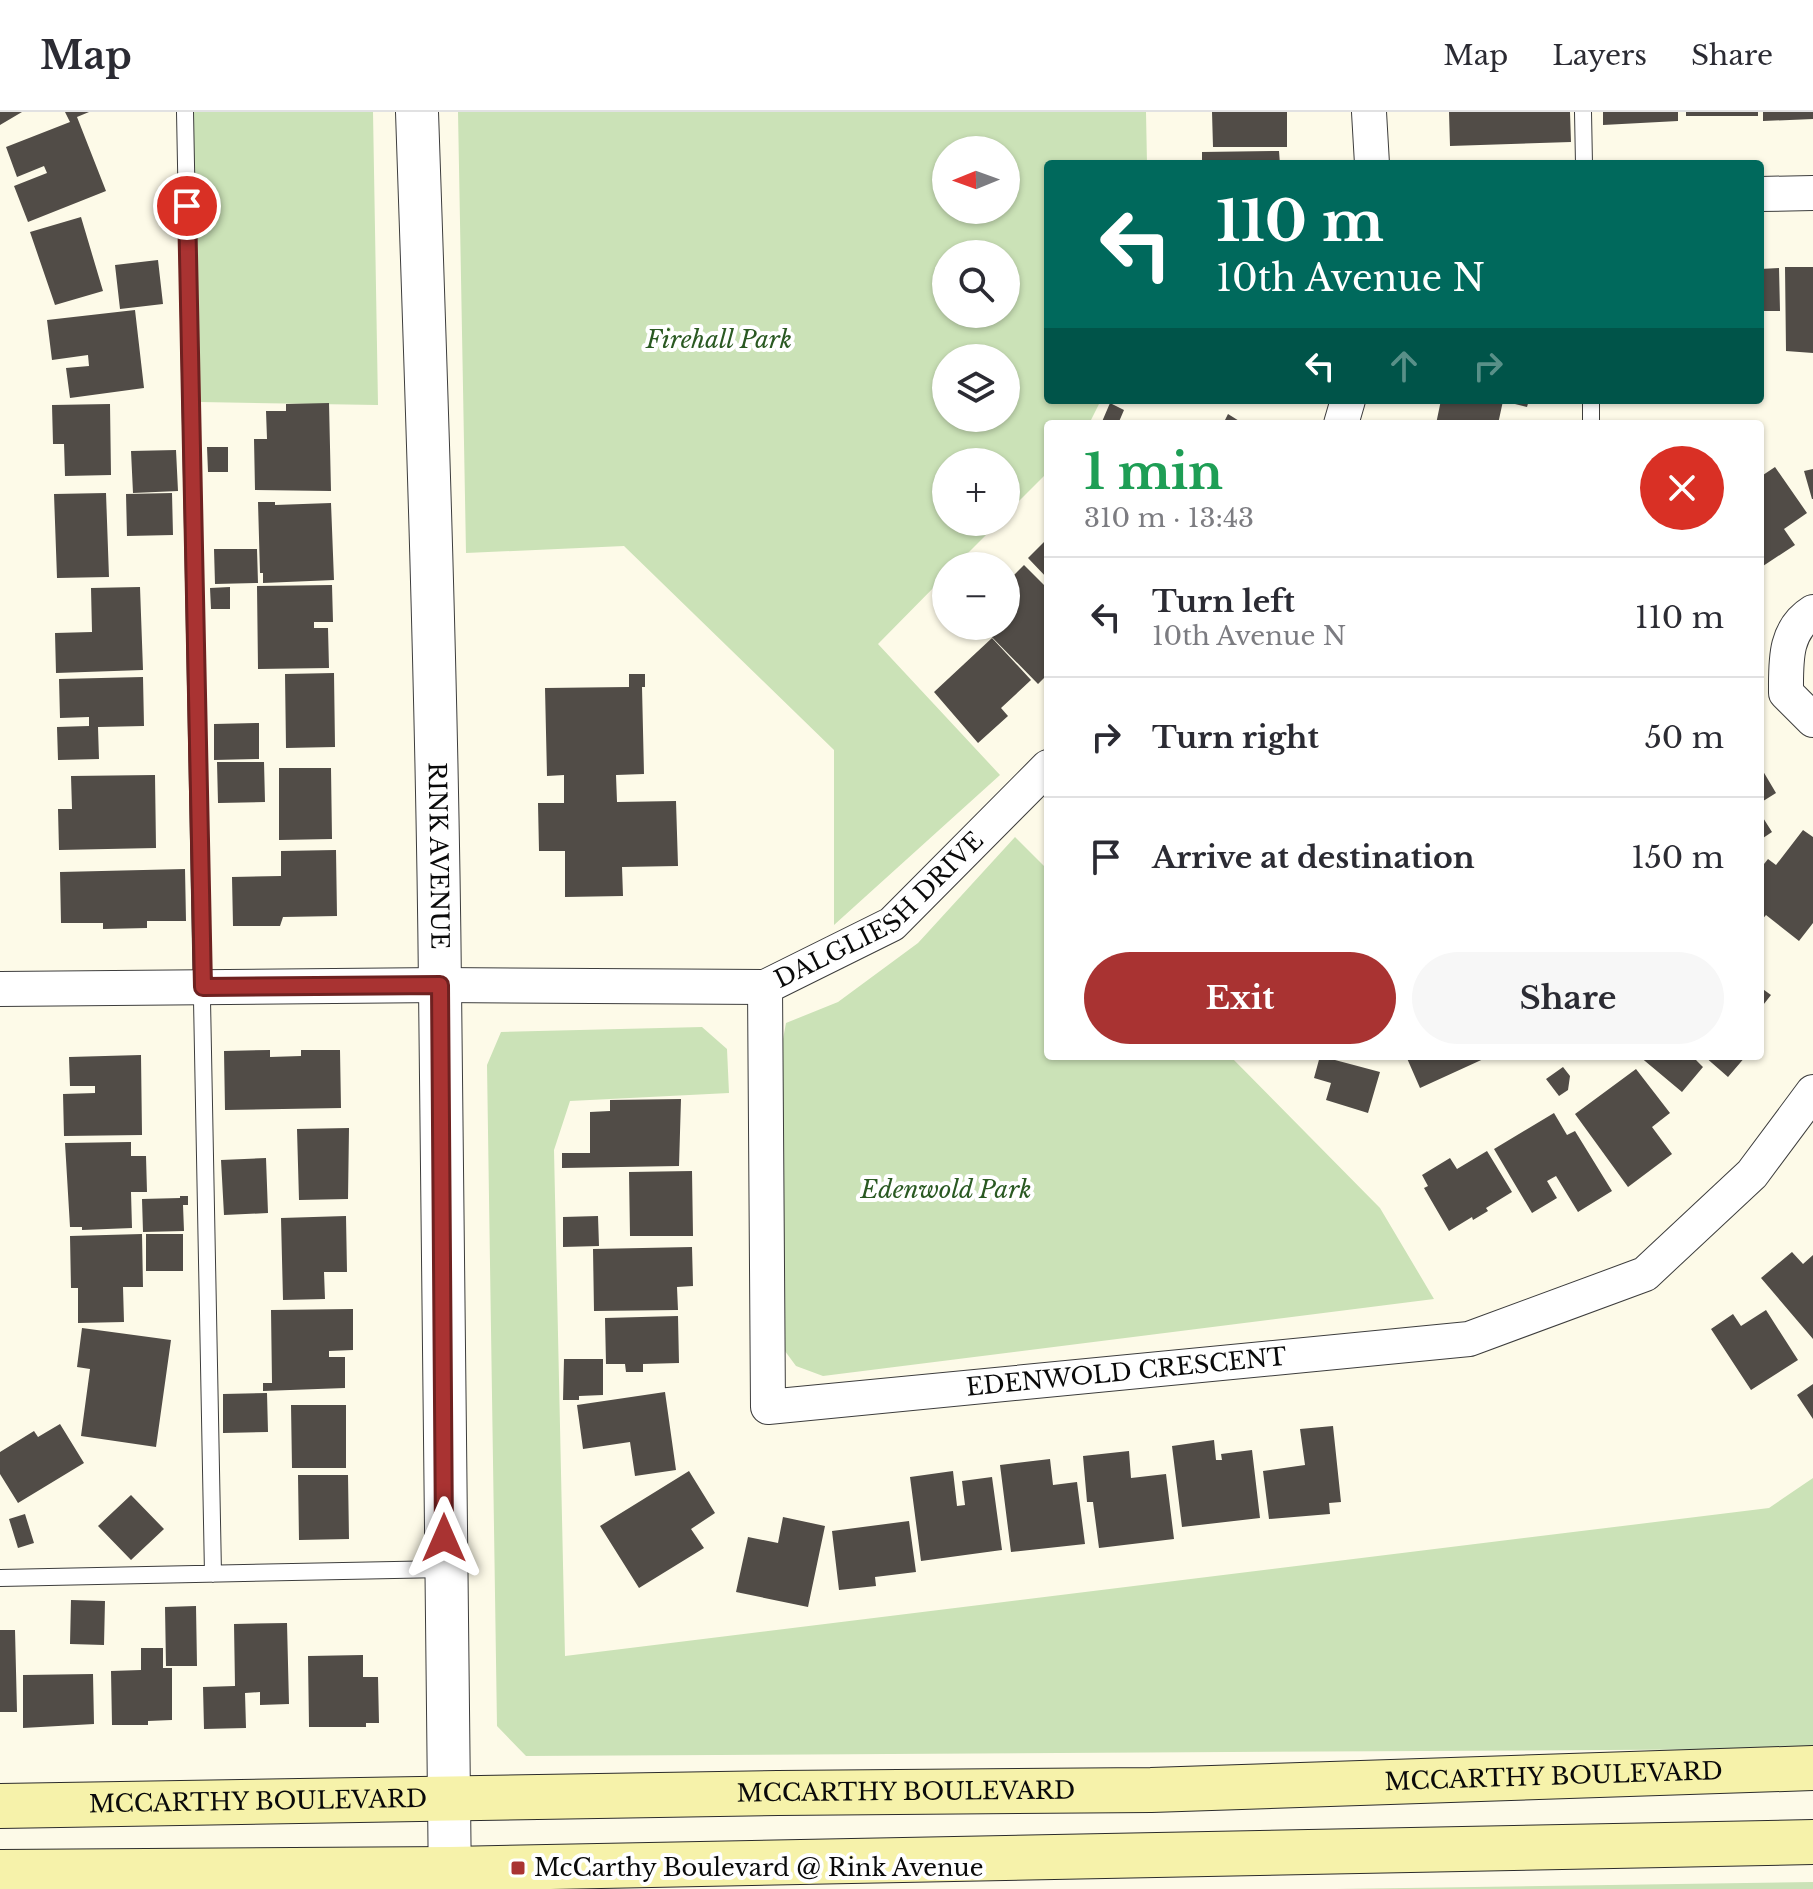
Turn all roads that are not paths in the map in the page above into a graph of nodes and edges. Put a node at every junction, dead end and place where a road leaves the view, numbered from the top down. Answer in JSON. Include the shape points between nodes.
{"nodes":[{"id":1,"x":185,"y":112,"type":"edge"},
{"id":2,"x":417,"y":112,"type":"edge"},
{"id":3,"x":1369,"y":112,"type":"edge"},
{"id":4,"x":1583,"y":112,"type":"edge"},
{"id":5,"x":1372,"y":160,"type":"edge"},
{"id":6,"x":1584,"y":160,"type":"edge"},
{"id":7,"x":1813,"y":193,"type":"edge"},
{"id":8,"x":1764,"y":194,"type":"edge"},
{"id":9,"x":1813,"y":612,"type":"edge"},
{"id":10,"x":1813,"y":720,"type":"edge"},
{"id":11,"x":1044,"y":771,"type":"edge"},
{"id":12,"x":440,"y":985,"type":"junction"},
{"id":13,"x":203,"y":987,"type":"junction"},
{"id":14,"x":765,"y":987,"type":"junction"},
{"id":15,"x":0,"y":989,"type":"edge"},
{"id":16,"x":1813,"y":1092,"type":"edge"},
{"id":17,"x":445,"y":1569,"type":"junction"},
{"id":18,"x":213,"y":1574,"type":"junction"},
{"id":19,"x":0,"y":1578,"type":"edge"},
{"id":20,"x":1813,"y":1768,"type":"edge"},
{"id":21,"x":448,"y":1799,"type":"junction"},
{"id":22,"x":0,"y":1806,"type":"edge"},
{"id":23,"x":1813,"y":1842,"type":"edge"},
{"id":24,"x":0,"y":1872,"type":"edge"},
{"id":25,"x":450,"y":1879,"type":"edge"}],
"edges":[{"from":1,"to":13,"type":"lane"},
{"from":2,"to":12,"type":"street","name":"RINK AVENUE"},
{"from":3,"to":5,"type":"street"},
{"from":4,"to":6,"type":"lane"},
{"from":7,"to":8,"type":"street"},
{"from":9,"to":10,"type":"street","via":[[1799,621],[1786,653],[1786,693]]},
{"from":11,"to":14,"type":"street","name":"DALGLIESH DRIVE","via":[[892,924]]},
{"from":12,"to":13,"type":"street","name":"DALGLIESH DRIVE"},
{"from":12,"to":14,"type":"street","name":"DALGLIESH DRIVE"},
{"from":12,"to":17,"type":"street","name":"RINK AVENUE"},
{"from":13,"to":15,"type":"street","name":"DALGLIESH DRIVE"},
{"from":13,"to":18,"type":"lane"},
{"from":14,"to":16,"type":"street","name":"EDENWOLD CRESCENT","via":[[768,1407],[1469,1339],[1645,1274],[1752,1174]]},
{"from":17,"to":18,"type":"lane"},
{"from":17,"to":21,"type":"street","name":"RINK AVENUE"},
{"from":18,"to":19,"type":"lane"},
{"from":20,"to":21,"type":"main road","name":"MCCARTHY BOULEVARD","via":[[1151,1790]]},
{"from":21,"to":22,"type":"main road","name":"MCCARTHY BOULEVARD"},
{"from":21,"to":25,"type":"street","name":"RINK AVENUE"},
{"from":23,"to":25,"type":"main road","via":[[1191,1852]]},
{"from":24,"to":25,"type":"main road"}]}
